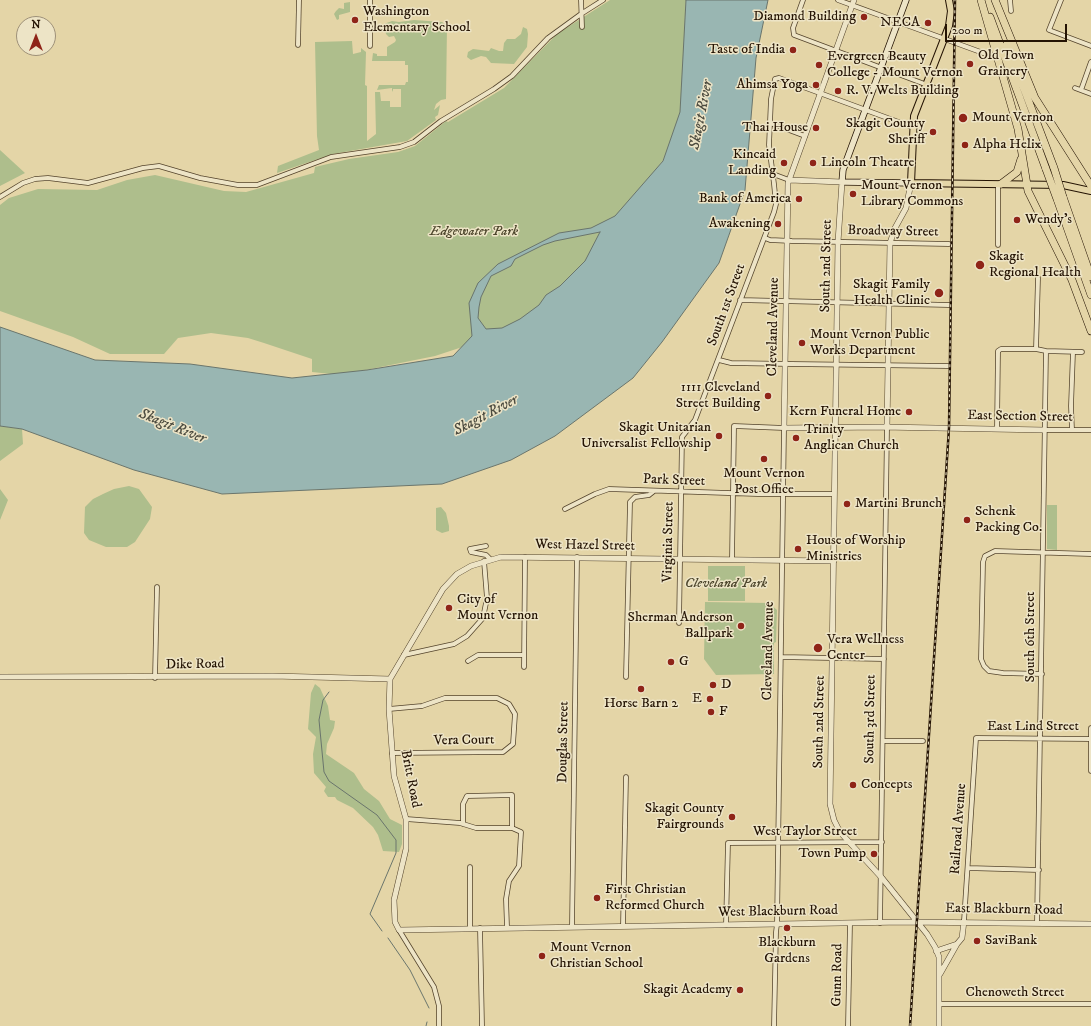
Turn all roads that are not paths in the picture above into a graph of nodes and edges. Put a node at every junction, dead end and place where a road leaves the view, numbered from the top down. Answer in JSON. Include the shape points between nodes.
{"nodes":[{"id":1,"x":299,"y":0,"type":"edge"},
{"id":2,"x":370,"y":0,"type":"edge"},
{"id":3,"x":581,"y":0,"type":"edge"},
{"id":4,"x":604,"y":0,"type":"edge"},
{"id":5,"x":803,"y":0,"type":"edge"},
{"id":6,"x":838,"y":0,"type":"edge"},
{"id":7,"x":906,"y":0,"type":"edge"},
{"id":8,"x":949,"y":0,"type":"edge"},
{"id":9,"x":982,"y":0,"type":"edge"},
{"id":10,"x":991,"y":0,"type":"edge"},
{"id":11,"x":995,"y":0,"type":"edge"},
{"id":12,"x":1010,"y":0,"type":"edge"},
{"id":13,"x":1061,"y":0,"type":"edge"},
{"id":14,"x":854,"y":3,"type":"edge"},
{"id":15,"x":1011,"y":11,"type":"dead end"},
{"id":16,"x":581,"y":14,"type":"junction"},
{"id":17,"x":898,"y":22,"type":"junction"},
{"id":18,"x":582,"y":27,"type":"dead end"},
{"id":19,"x":944,"y":39,"type":"junction"},
{"id":20,"x":298,"y":45,"type":"dead end"},
{"id":21,"x":370,"y":46,"type":"dead end"},
{"id":22,"x":1091,"y":46,"type":"edge"},
{"id":23,"x":836,"y":51,"type":"junction"},
{"id":24,"x":986,"y":54,"type":"dead end"},
{"id":25,"x":1091,"y":62,"type":"edge"},
{"id":26,"x":881,"y":68,"type":"junction"},
{"id":27,"x":926,"y":85,"type":"junction"},
{"id":28,"x":1074,"y":88,"type":"dead end"},
{"id":29,"x":938,"y":89,"type":"dead end"},
{"id":30,"x":1081,"y":90,"type":"junction"},
{"id":31,"x":820,"y":94,"type":"junction"},
{"id":32,"x":1091,"y":94,"type":"edge"},
{"id":33,"x":866,"y":111,"type":"junction"},
{"id":34,"x":770,"y":123,"type":"junction"},
{"id":35,"x":912,"y":127,"type":"junction"},
{"id":36,"x":805,"y":136,"type":"junction"},
{"id":37,"x":1022,"y":151,"type":"junction"},
{"id":38,"x":1050,"y":168,"type":"junction"},
{"id":39,"x":773,"y":174,"type":"junction"},
{"id":40,"x":789,"y":180,"type":"junction"},
{"id":41,"x":842,"y":182,"type":"junction"},
{"id":42,"x":911,"y":183,"type":"junction"},
{"id":43,"x":999,"y":184,"type":"junction"},
{"id":44,"x":1027,"y":184,"type":"junction"},
{"id":45,"x":1091,"y":186,"type":"edge"},
{"id":46,"x":1091,"y":191,"type":"edge"},
{"id":47,"x":0,"y":197,"type":"edge"},
{"id":48,"x":1060,"y":198,"type":"junction"},
{"id":49,"x":765,"y":238,"type":"junction"},
{"id":50,"x":787,"y":241,"type":"junction"},
{"id":51,"x":838,"y":242,"type":"junction"},
{"id":52,"x":890,"y":243,"type":"junction"},
{"id":53,"x":949,"y":244,"type":"dead end"},
{"id":54,"x":998,"y":246,"type":"dead end"},
{"id":55,"x":1091,"y":277,"type":"edge"},
{"id":56,"x":1038,"y":278,"type":"dead end"},
{"id":57,"x":1091,"y":295,"type":"edge"},
{"id":58,"x":740,"y":300,"type":"junction"},
{"id":59,"x":786,"y":302,"type":"junction"},
{"id":60,"x":838,"y":303,"type":"junction"},
{"id":61,"x":889,"y":304,"type":"junction"},
{"id":62,"x":949,"y":305,"type":"dead end"},
{"id":63,"x":1091,"y":331,"type":"edge"},
{"id":64,"x":1036,"y":349,"type":"junction"},
{"id":65,"x":1046,"y":351,"type":"junction"},
{"id":66,"x":1073,"y":352,"type":"junction"},
{"id":67,"x":1082,"y":352,"type":"dead end"},
{"id":68,"x":719,"y":360,"type":"junction"},
{"id":69,"x":785,"y":364,"type":"junction"},
{"id":70,"x":837,"y":365,"type":"junction"},
{"id":71,"x":888,"y":366,"type":"junction"},
{"id":72,"x":948,"y":366,"type":"dead end"},
{"id":73,"x":836,"y":427,"type":"junction"},
{"id":74,"x":887,"y":427,"type":"junction"},
{"id":75,"x":784,"y":428,"type":"junction"},
{"id":76,"x":997,"y":429,"type":"junction"},
{"id":77,"x":1045,"y":430,"type":"junction"},
{"id":78,"x":1072,"y":430,"type":"junction"},
{"id":79,"x":1091,"y":430,"type":"edge"},
{"id":80,"x":682,"y":437,"type":"joint"},
{"id":81,"x":654,"y":491,"type":"junction"},
{"id":82,"x":680,"y":492,"type":"junction"},
{"id":83,"x":732,"y":493,"type":"junction"},
{"id":84,"x":784,"y":494,"type":"junction"},
{"id":85,"x":834,"y":494,"type":"junction"},
{"id":86,"x":564,"y":509,"type":"dead end"},
{"id":87,"x":486,"y":546,"type":"dead end"},
{"id":88,"x":1043,"y":553,"type":"junction"},
{"id":89,"x":1091,"y":554,"type":"edge"},
{"id":90,"x":525,"y":557,"type":"junction"},
{"id":91,"x":577,"y":557,"type":"junction"},
{"id":92,"x":628,"y":558,"type":"junction"},
{"id":93,"x":680,"y":558,"type":"junction"},
{"id":94,"x":732,"y":559,"type":"junction"},
{"id":95,"x":487,"y":560,"type":"junction"},
{"id":96,"x":782,"y":560,"type":"junction"},
{"id":97,"x":834,"y":561,"type":"junction"},
{"id":98,"x":157,"y":587,"type":"dead end"},
{"id":99,"x":679,"y":623,"type":"dead end"},
{"id":100,"x":404,"y":655,"type":"junction"},
{"id":101,"x":524,"y":655,"type":"junction"},
{"id":102,"x":781,"y":657,"type":"junction"},
{"id":103,"x":833,"y":658,"type":"junction"},
{"id":104,"x":884,"y":659,"type":"junction"},
{"id":105,"x":468,"y":661,"type":"dead end"},
{"id":106,"x":524,"y":667,"type":"dead end"},
{"id":107,"x":1042,"y":674,"type":"junction"},
{"id":108,"x":626,"y":676,"type":"dead end"},
{"id":109,"x":0,"y":677,"type":"edge"},
{"id":110,"x":155,"y":678,"type":"junction"},
{"id":111,"x":390,"y":679,"type":"junction"},
{"id":112,"x":389,"y":709,"type":"junction"},
{"id":113,"x":1091,"y":728,"type":"edge"},
{"id":114,"x":976,"y":738,"type":"joint"},
{"id":115,"x":1040,"y":738,"type":"junction"},
{"id":116,"x":1091,"y":739,"type":"edge"},
{"id":117,"x":883,"y":741,"type":"junction"},
{"id":118,"x":923,"y":741,"type":"dead end"},
{"id":119,"x":392,"y":753,"type":"junction"},
{"id":120,"x":1091,"y":771,"type":"edge"},
{"id":121,"x":626,"y":777,"type":"dead end"},
{"id":122,"x":406,"y":819,"type":"junction"},
{"id":123,"x":463,"y":824,"type":"junction"},
{"id":124,"x":512,"y":828,"type":"junction"},
{"id":125,"x":779,"y":842,"type":"junction"},
{"id":126,"x":882,"y":842,"type":"junction"},
{"id":127,"x":850,"y":844,"type":"junction"},
{"id":128,"x":470,"y":867,"type":"dead end"},
{"id":129,"x":968,"y":868,"type":"junction"},
{"id":130,"x":1039,"y":870,"type":"junction"},
{"id":131,"x":882,"y":878,"type":"junction"},
{"id":132,"x":964,"y":921,"type":"junction"},
{"id":133,"x":880,"y":922,"type":"junction"},
{"id":134,"x":917,"y":922,"type":"junction"},
{"id":135,"x":850,"y":923,"type":"junction"},
{"id":136,"x":1037,"y":923,"type":"junction"},
{"id":137,"x":778,"y":924,"type":"junction"},
{"id":138,"x":1091,"y":924,"type":"edge"},
{"id":139,"x":726,"y":925,"type":"junction"},
{"id":140,"x":572,"y":926,"type":"junction"},
{"id":141,"x":624,"y":926,"type":"junction"},
{"id":142,"x":470,"y":928,"type":"junction"},
{"id":143,"x":480,"y":928,"type":"junction"},
{"id":144,"x":507,"y":928,"type":"junction"},
{"id":145,"x":399,"y":930,"type":"junction"},
{"id":146,"x":957,"y":944,"type":"junction"},
{"id":147,"x":936,"y":951,"type":"junction"},
{"id":148,"x":939,"y":975,"type":"junction"},
{"id":149,"x":939,"y":1004,"type":"junction"},
{"id":150,"x":1091,"y":1004,"type":"edge"},
{"id":151,"x":439,"y":1026,"type":"edge"},
{"id":152,"x":482,"y":1026,"type":"edge"},
{"id":153,"x":774,"y":1026,"type":"edge"},
{"id":154,"x":848,"y":1026,"type":"edge"},
{"id":155,"x":939,"y":1026,"type":"edge"}],
"edges":[{"from":1,"to":20,"type":"street"},
{"from":2,"to":21,"type":"street"},
{"from":3,"to":16,"type":"street"},
{"from":4,"to":16,"type":"street"},
{"from":5,"to":23,"type":"street","via":[[793,34]]},
{"from":6,"to":14,"type":"street"},
{"from":7,"to":17,"type":"main road","name":"South 2nd Street"},
{"from":8,"to":19,"type":"main road","name":"South 3rd Street","via":[[951,11]]},
{"from":9,"to":37,"type":"highway"},
{"from":9,"to":38,"type":"highway"},
{"from":10,"to":38,"type":"highway"},
{"from":11,"to":45,"type":"highway","via":[[1035,98]]},
{"from":12,"to":15,"type":"street"},
{"from":13,"to":22,"type":"street","via":[[1049,30]]},
{"from":14,"to":17,"type":"street"},
{"from":14,"to":23,"type":"street"},
{"from":16,"to":18,"type":"street"},
{"from":16,"to":47,"type":"street","via":[[548,38],[512,76],[441,121],[414,142],[400,147],[331,157],[256,185],[230,184],[159,166],[88,183],[35,179]]},
{"from":17,"to":19,"type":"street"},
{"from":17,"to":26,"type":"main road","name":"South 2nd Street"},
{"from":19,"to":24,"type":"street"},
{"from":19,"to":27,"type":"main road","name":"South 3rd Street"},
{"from":23,"to":26,"type":"street"},
{"from":23,"to":31,"type":"street"},
{"from":25,"to":30,"type":"street"},
{"from":26,"to":27,"type":"street"},
{"from":26,"to":33,"type":"main road","name":"South 2nd Street"},
{"from":27,"to":29,"type":"street"},
{"from":27,"to":35,"type":"main road","name":"South 3rd Street"},
{"from":28,"to":30,"type":"street"},
{"from":30,"to":32,"type":"street"},
{"from":31,"to":33,"type":"street"},
{"from":31,"to":34,"type":"street","name":"South 1st Street","via":[[776,78],[771,99]]},
{"from":31,"to":36,"type":"street"},
{"from":33,"to":35,"type":"street"},
{"from":33,"to":41,"type":"main road","name":"South 2nd Street","via":[[843,170]]},
{"from":34,"to":36,"type":"street"},
{"from":34,"to":39,"type":"street","name":"South 1st Street","via":[[769,145]]},
{"from":35,"to":42,"type":"main road","name":"South 3rd Street"},
{"from":36,"to":40,"type":"street"},
{"from":37,"to":43,"type":"highway","via":[[1017,172]]},
{"from":37,"to":44,"type":"highway"},
{"from":38,"to":48,"type":"highway","bridge":true},
{"from":39,"to":40,"type":"street"},
{"from":39,"to":49,"type":"street","name":"South 1st Street","via":[[776,204]]},
{"from":40,"to":41,"type":"street"},
{"from":40,"to":50,"type":"street","name":"Cleveland Avenue"},
{"from":41,"to":42,"type":"main road"},
{"from":41,"to":51,"type":"street","name":"South 2nd Street"},
{"from":42,"to":43,"type":"main road"},
{"from":42,"to":52,"type":"street","name":"South 3rd Street","via":[[906,208]]},
{"from":43,"to":44,"type":"main road"},
{"from":43,"to":54,"type":"street"},
{"from":44,"to":46,"type":"main road","via":[[1069,185]]},
{"from":44,"to":63,"type":"highway","via":[[1072,280]]},
{"from":48,"to":55,"type":"highway"},
{"from":48,"to":57,"type":"highway"},
{"from":49,"to":50,"type":"street","name":"Broadway Street"},
{"from":49,"to":58,"type":"street","name":"South 1st Street"},
{"from":50,"to":51,"type":"street","name":"Broadway Street"},
{"from":50,"to":59,"type":"street","name":"Cleveland Avenue"},
{"from":51,"to":52,"type":"street","name":"Broadway Street"},
{"from":51,"to":60,"type":"street","name":"South 2nd Street"},
{"from":52,"to":53,"type":"street","name":"Broadway Street"},
{"from":52,"to":61,"type":"street","name":"South 3rd Street"},
{"from":56,"to":64,"type":"street"},
{"from":58,"to":59,"type":"street"},
{"from":58,"to":68,"type":"street","name":"South 1st Street"},
{"from":59,"to":60,"type":"street"},
{"from":59,"to":69,"type":"street","name":"Cleveland Avenue"},
{"from":60,"to":61,"type":"street"},
{"from":60,"to":70,"type":"street","name":"South 2nd Street"},
{"from":61,"to":62,"type":"street"},
{"from":61,"to":71,"type":"street","name":"South 3rd Street"},
{"from":64,"to":65,"type":"street"},
{"from":64,"to":76,"type":"street","via":[[998,351]]},
{"from":65,"to":66,"type":"street"},
{"from":65,"to":77,"type":"street","name":"South 6th Street"},
{"from":66,"to":67,"type":"street"},
{"from":66,"to":78,"type":"street"},
{"from":68,"to":69,"type":"street","via":[[731,363]]},
{"from":68,"to":80,"type":"street","name":"South 1st Street","via":[[695,420]]},
{"from":69,"to":70,"type":"street"},
{"from":69,"to":75,"type":"street","name":"Cleveland Avenue"},
{"from":70,"to":71,"type":"street"},
{"from":70,"to":73,"type":"street","name":"South 2nd Street"},
{"from":71,"to":72,"type":"street"},
{"from":71,"to":74,"type":"street","name":"South 3rd Street"},
{"from":73,"to":74,"type":"street","name":"East Section Street"},
{"from":73,"to":75,"type":"street","name":"East Section Street"},
{"from":73,"to":85,"type":"street","name":"South 2nd Street"},
{"from":74,"to":76,"type":"street","name":"East Section Street"},
{"from":74,"to":104,"type":"street","name":"South 3rd Street"},
{"from":75,"to":83,"type":"street","via":[[734,426]]},
{"from":75,"to":84,"type":"street","name":"Cleveland Avenue"},
{"from":76,"to":77,"type":"street","name":"East Section Street"},
{"from":77,"to":78,"type":"street","name":"East Section Street"},
{"from":77,"to":88,"type":"street","name":"South 6th Street"},
{"from":78,"to":79,"type":"street","name":"East Section Street"},
{"from":80,"to":82,"type":"street","name":"Virginia Street"},
{"from":81,"to":82,"type":"street","name":"Park Street"},
{"from":81,"to":86,"type":"street","name":"Park Street","via":[[609,489]]},
{"from":81,"to":92,"type":"street","via":[[649,495],[635,496],[630,502]]},
{"from":82,"to":83,"type":"street","name":"Park Street"},
{"from":82,"to":93,"type":"street","name":"Virginia Street"},
{"from":83,"to":84,"type":"street","name":"Park Street"},
{"from":83,"to":94,"type":"street"},
{"from":84,"to":85,"type":"street","name":"Park Street"},
{"from":84,"to":96,"type":"street","name":"Cleveland Avenue"},
{"from":85,"to":97,"type":"street","name":"South 2nd Street"},
{"from":87,"to":95,"type":"street","via":[[470,549],[471,552],[486,555]]},
{"from":88,"to":89,"type":"street"},
{"from":88,"to":107,"type":"street","name":"South 6th Street"},
{"from":88,"to":107,"type":"street","via":[[990,552],[985,556],[981,659],[984,666],[993,672]]},
{"from":90,"to":91,"type":"street","name":"West Hazel Street"},
{"from":90,"to":95,"type":"street","name":"West Hazel Street"},
{"from":90,"to":101,"type":"street"},
{"from":91,"to":92,"type":"street","name":"West Hazel Street"},
{"from":91,"to":140,"type":"street","name":"Douglas Street"},
{"from":92,"to":93,"type":"street","name":"West Hazel Street"},
{"from":92,"to":108,"type":"street"},
{"from":93,"to":94,"type":"street","name":"West Hazel Street"},
{"from":93,"to":99,"type":"street","name":"Virginia Street"},
{"from":94,"to":96,"type":"street","name":"West Hazel Street"},
{"from":95,"to":100,"type":"street","name":"Britt Road","via":[[458,574],[444,589]]},
{"from":95,"to":100,"type":"street","via":[[487,598],[483,618],[467,636],[454,644]]},
{"from":96,"to":97,"type":"street","name":"West Hazel Street"},
{"from":96,"to":102,"type":"street","name":"Cleveland Avenue"},
{"from":97,"to":103,"type":"street","name":"South 2nd Street"},
{"from":98,"to":110,"type":"street"},
{"from":100,"to":111,"type":"street","name":"Britt Road"},
{"from":101,"to":105,"type":"street","via":[[478,655]]},
{"from":101,"to":106,"type":"street"},
{"from":102,"to":103,"type":"street"},
{"from":102,"to":125,"type":"street","name":"Cleveland Avenue"},
{"from":103,"to":104,"type":"street"},
{"from":103,"to":127,"type":"street","name":"South 2nd Street","via":[[830,804],[840,832]]},
{"from":104,"to":117,"type":"street","name":"South 3rd Street"},
{"from":107,"to":115,"type":"street","name":"South 6th Street"},
{"from":109,"to":110,"type":"street","name":"Dike Road"},
{"from":110,"to":111,"type":"street","name":"Dike Road","via":[[275,676]]},
{"from":111,"to":112,"type":"street","name":"Britt Road"},
{"from":112,"to":119,"type":"street","name":"Britt Road"},
{"from":112,"to":119,"type":"street","name":"Vera Court","via":[[422,706],[445,698],[497,698],[509,704],[515,714],[512,744],[503,752]]},
{"from":113,"to":116,"type":"street"},
{"from":114,"to":115,"type":"street","name":"East Lind Street"},
{"from":114,"to":129,"type":"street","name":"Railroad Avenue"},
{"from":115,"to":116,"type":"street","name":"East Lind Street"},
{"from":115,"to":130,"type":"street","name":"South 6th Street"},
{"from":116,"to":120,"type":"street"},
{"from":117,"to":118,"type":"street"},
{"from":117,"to":126,"type":"street","name":"South 3rd Street"},
{"from":119,"to":122,"type":"street","name":"Britt Road","via":[[394,776]]},
{"from":121,"to":141,"type":"street"},
{"from":122,"to":123,"type":"street"},
{"from":122,"to":145,"type":"street","name":"Britt Road","via":[[406,849],[394,905],[395,922]]},
{"from":123,"to":124,"type":"street","via":[[476,828]]},
{"from":123,"to":124,"type":"street","via":[[463,804],[467,796],[512,796]]},
{"from":124,"to":144,"type":"street","via":[[521,832],[521,839],[519,866],[509,881],[506,898]]},
{"from":125,"to":127,"type":"street","name":"West Taylor Street"},
{"from":125,"to":137,"type":"street","name":"Cleveland Avenue"},
{"from":125,"to":139,"type":"street","name":"West Taylor Street","via":[[728,843]]},
{"from":126,"to":127,"type":"street","name":"West Taylor Street"},
{"from":126,"to":131,"type":"street","name":"South 3rd Street"},
{"from":127,"to":131,"type":"street","name":"South 2nd Street"},
{"from":128,"to":142,"type":"street"},
{"from":129,"to":130,"type":"street"},
{"from":129,"to":132,"type":"street","name":"Railroad Avenue"},
{"from":130,"to":136,"type":"street","name":"South 6th Street"},
{"from":131,"to":133,"type":"street","name":"South 3rd Street"},
{"from":131,"to":134,"type":"street","name":"South 2nd Street"},
{"from":132,"to":134,"type":"street","name":"East Blackburn Road"},
{"from":132,"to":136,"type":"street","name":"East Blackburn Road"},
{"from":132,"to":146,"type":"street","via":[[962,938]]},
{"from":133,"to":134,"type":"street","name":"West Blackburn Road"},
{"from":133,"to":135,"type":"street","name":"West Blackburn Road"},
{"from":134,"to":147,"type":"street","name":"South 2nd Street","via":[[929,936]]},
{"from":135,"to":137,"type":"street","name":"West Blackburn Road"},
{"from":135,"to":154,"type":"street","name":"Gunn Road"},
{"from":136,"to":138,"type":"street","name":"East Blackburn Road"},
{"from":137,"to":139,"type":"street","name":"West Blackburn Road"},
{"from":137,"to":153,"type":"street","name":"Cleveland Avenue"},
{"from":139,"to":141,"type":"street","name":"West Blackburn Road"},
{"from":140,"to":141,"type":"street","name":"West Blackburn Road"},
{"from":140,"to":144,"type":"street","name":"West Blackburn Road"},
{"from":142,"to":143,"type":"street","name":"West Blackburn Road"},
{"from":142,"to":145,"type":"street","name":"West Blackburn Road"},
{"from":143,"to":144,"type":"street","name":"West Blackburn Road"},
{"from":143,"to":152,"type":"street"},
{"from":145,"to":151,"type":"street","name":"Britt Road","via":[[434,987],[438,1001]]},
{"from":146,"to":147,"type":"street"},
{"from":146,"to":148,"type":"street"},
{"from":147,"to":148,"type":"street","name":"South 2nd Street"},
{"from":148,"to":149,"type":"street","name":"South 2nd Street"},
{"from":149,"to":150,"type":"street","name":"Chenoweth Street"},
{"from":149,"to":155,"type":"street","name":"South 2nd Street"}]}
